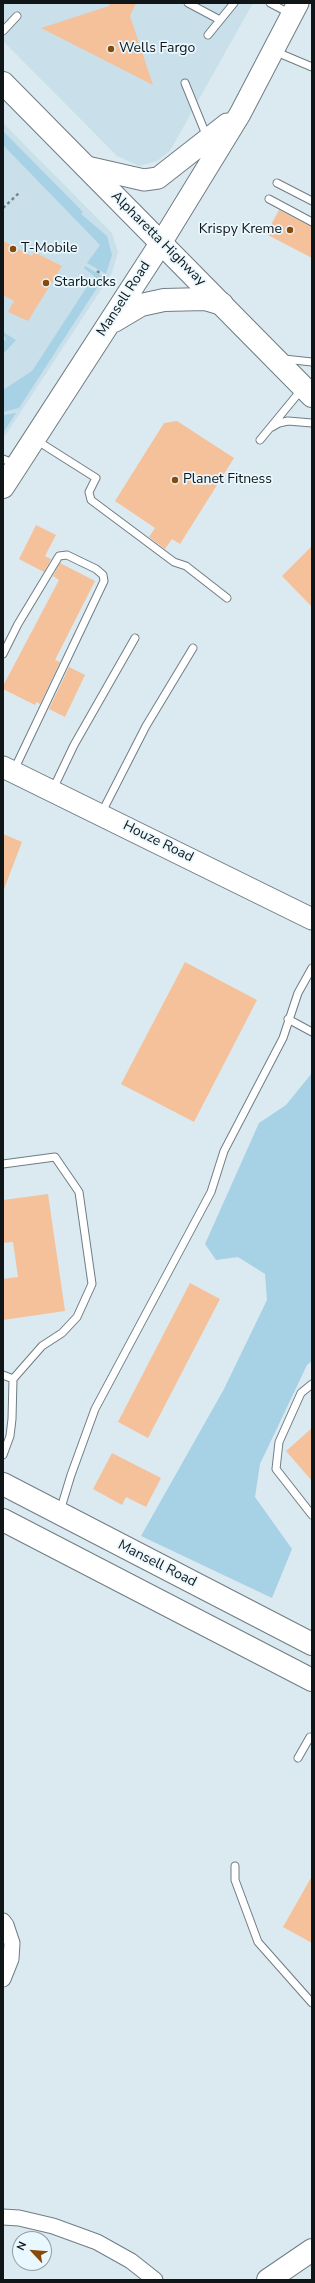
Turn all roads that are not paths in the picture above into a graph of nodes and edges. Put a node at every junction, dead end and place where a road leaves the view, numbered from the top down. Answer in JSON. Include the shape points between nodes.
{"nodes":[{"id":1,"x":188,"y":3,"type":"edge"},
{"id":2,"x":234,"y":3,"type":"edge"},
{"id":3,"x":270,"y":3,"type":"edge"},
{"id":4,"x":295,"y":9,"type":"edge"},
{"id":5,"x":17,"y":16,"type":"dead end"},
{"id":6,"x":220,"y":20,"type":"junction"},
{"id":7,"x":3,"y":31,"type":"edge"},
{"id":8,"x":208,"y":36,"type":"dead end"},
{"id":9,"x":274,"y":51,"type":"junction"},
{"id":10,"x":312,"y":67,"type":"edge"},
{"id":11,"x":3,"y":83,"type":"edge"},
{"id":12,"x":185,"y":83,"type":"dead end"},
{"id":13,"x":240,"y":114,"type":"junction"},
{"id":14,"x":208,"y":139,"type":"junction"},
{"id":15,"x":87,"y":167,"type":"junction"},
{"id":16,"x":277,"y":184,"type":"dead end"},
{"id":17,"x":269,"y":199,"type":"dead end"},
{"id":18,"x":312,"y":201,"type":"edge"},
{"id":19,"x":312,"y":222,"type":"edge"},
{"id":20,"x":161,"y":243,"type":"junction"},
{"id":21,"x":222,"y":304,"type":"junction"},
{"id":22,"x":106,"y":327,"type":"junction"},
{"id":23,"x":272,"y":354,"type":"junction"},
{"id":24,"x":312,"y":362,"type":"edge"},
{"id":25,"x":308,"y":392,"type":"edge"},
{"id":26,"x":312,"y":423,"type":"edge"},
{"id":27,"x":270,"y":429,"type":"junction"},
{"id":28,"x":34,"y":439,"type":"junction"},
{"id":29,"x":260,"y":440,"type":"dead end"},
{"id":30,"x":10,"y":462,"type":"edge"},
{"id":31,"x":3,"y":487,"type":"edge"},
{"id":32,"x":227,"y":598,"type":"dead end"},
{"id":33,"x":135,"y":638,"type":"dead end"},
{"id":34,"x":194,"y":648,"type":"dead end"},
{"id":35,"x":3,"y":654,"type":"edge"},
{"id":36,"x":8,"y":770,"type":"edge"},
{"id":37,"x":52,"y":791,"type":"junction"},
{"id":38,"x":101,"y":814,"type":"junction"},
{"id":39,"x":312,"y":919,"type":"edge"},
{"id":40,"x":312,"y":968,"type":"edge"},
{"id":41,"x":288,"y":1019,"type":"junction"},
{"id":42,"x":312,"y":1032,"type":"edge"},
{"id":43,"x":3,"y":1164,"type":"edge"},
{"id":44,"x":3,"y":1375,"type":"edge"},
{"id":45,"x":13,"y":1379,"type":"junction"},
{"id":46,"x":312,"y":1384,"type":"edge"},
{"id":47,"x":3,"y":1455,"type":"edge"},
{"id":48,"x":3,"y":1484,"type":"edge"},
{"id":49,"x":60,"y":1514,"type":"junction"},
{"id":50,"x":312,"y":1515,"type":"edge"},
{"id":51,"x":3,"y":1520,"type":"edge"},
{"id":52,"x":312,"y":1644,"type":"edge"},
{"id":53,"x":312,"y":1680,"type":"edge"},
{"id":54,"x":311,"y":1736,"type":"edge"},
{"id":55,"x":298,"y":1758,"type":"dead end"},
{"id":56,"x":235,"y":1866,"type":"dead end"},
{"id":57,"x":3,"y":1920,"type":"edge"},
{"id":58,"x":3,"y":1979,"type":"edge"},
{"id":59,"x":312,"y":2003,"type":"edge"},
{"id":60,"x":3,"y":2217,"type":"edge"},
{"id":61,"x":312,"y":2250,"type":"edge"},
{"id":62,"x":155,"y":2280,"type":"edge"},
{"id":63,"x":268,"y":2280,"type":"edge"}],
"edges":[{"from":1,"to":6,"type":"lane"},
{"from":2,"to":6,"type":"lane"},
{"from":3,"to":4,"type":"lane"},
{"from":4,"to":9,"type":"main road","name":"Mansell Road"},
{"from":5,"to":7,"type":"lane"},
{"from":6,"to":8,"type":"lane"},
{"from":9,"to":10,"type":"lane"},
{"from":9,"to":13,"type":"main road","name":"Mansell Road"},
{"from":11,"to":15,"type":"main road","name":"Alpharetta Highway"},
{"from":12,"to":14,"type":"lane"},
{"from":13,"to":14,"type":"main road"},
{"from":13,"to":20,"type":"main road","name":"Mansell Road"},
{"from":14,"to":15,"type":"main road","via":[[158,178],[144,180]]},
{"from":15,"to":20,"type":"main road","name":"Alpharetta Highway"},
{"from":16,"to":18,"type":"lane"},
{"from":17,"to":19,"type":"lane"},
{"from":20,"to":21,"type":"main road","name":"Alpharetta Highway"},
{"from":20,"to":22,"type":"main road","name":"Mansell Road"},
{"from":21,"to":22,"type":"main road","via":[[194,299],[154,302],[130,310]]},
{"from":21,"to":23,"type":"main road","name":"Alpharetta Highway"},
{"from":22,"to":28,"type":"main road","name":"Mansell Road"},
{"from":23,"to":24,"type":"lane","via":[[284,359]]},
{"from":23,"to":25,"type":"main road","name":"Alpharetta Highway"},
{"from":25,"to":27,"type":"lane"},
{"from":26,"to":27,"type":"lane","via":[[288,421]]},
{"from":27,"to":29,"type":"lane"},
{"from":28,"to":30,"type":"main road","name":"Mansell Road"},
{"from":28,"to":32,"type":"lane","via":[[96,478],[89,492],[91,500]]},
{"from":30,"to":31,"type":"main road","name":"Mansell Road"},
{"from":33,"to":37,"type":"lane","via":[[74,745]]},
{"from":34,"to":38,"type":"lane","via":[[146,726]]},
{"from":35,"to":36,"type":"lane","via":[[59,556],[66,555],[103,575],[104,581]]},
{"from":36,"to":37,"type":"main road","name":"Houze Road"},
{"from":37,"to":38,"type":"main road","name":"Houze Road"},
{"from":38,"to":39,"type":"main road","name":"Houze Road"},
{"from":40,"to":41,"type":"lane","via":[[298,993]]},
{"from":41,"to":42,"type":"lane"},
{"from":41,"to":49,"type":"lane","via":[[283,1038],[224,1151],[211,1192],[95,1409]]},
{"from":43,"to":45,"type":"lane","via":[[55,1157],[79,1192],[92,1284],[78,1317],[62,1333],[42,1346]]},
{"from":44,"to":45,"type":"lane"},
{"from":45,"to":47,"type":"lane","via":[[10,1436]]},
{"from":46,"to":50,"type":"lane","via":[[301,1393],[279,1442],[276,1469]]},
{"from":48,"to":49,"type":"main road","name":"Mansell Road"},
{"from":49,"to":52,"type":"main road","name":"Mansell Road"},
{"from":51,"to":53,"type":"main road"},
{"from":54,"to":55,"type":"lane"},
{"from":56,"to":59,"type":"lane","via":[[235,1880],[258,1942]]},
{"from":57,"to":58,"type":"street","via":[[12,1943],[11,1960]]},
{"from":60,"to":62,"type":"street","via":[[53,2226],[97,2242],[131,2261]]},
{"from":61,"to":63,"type":"main road"}]}
